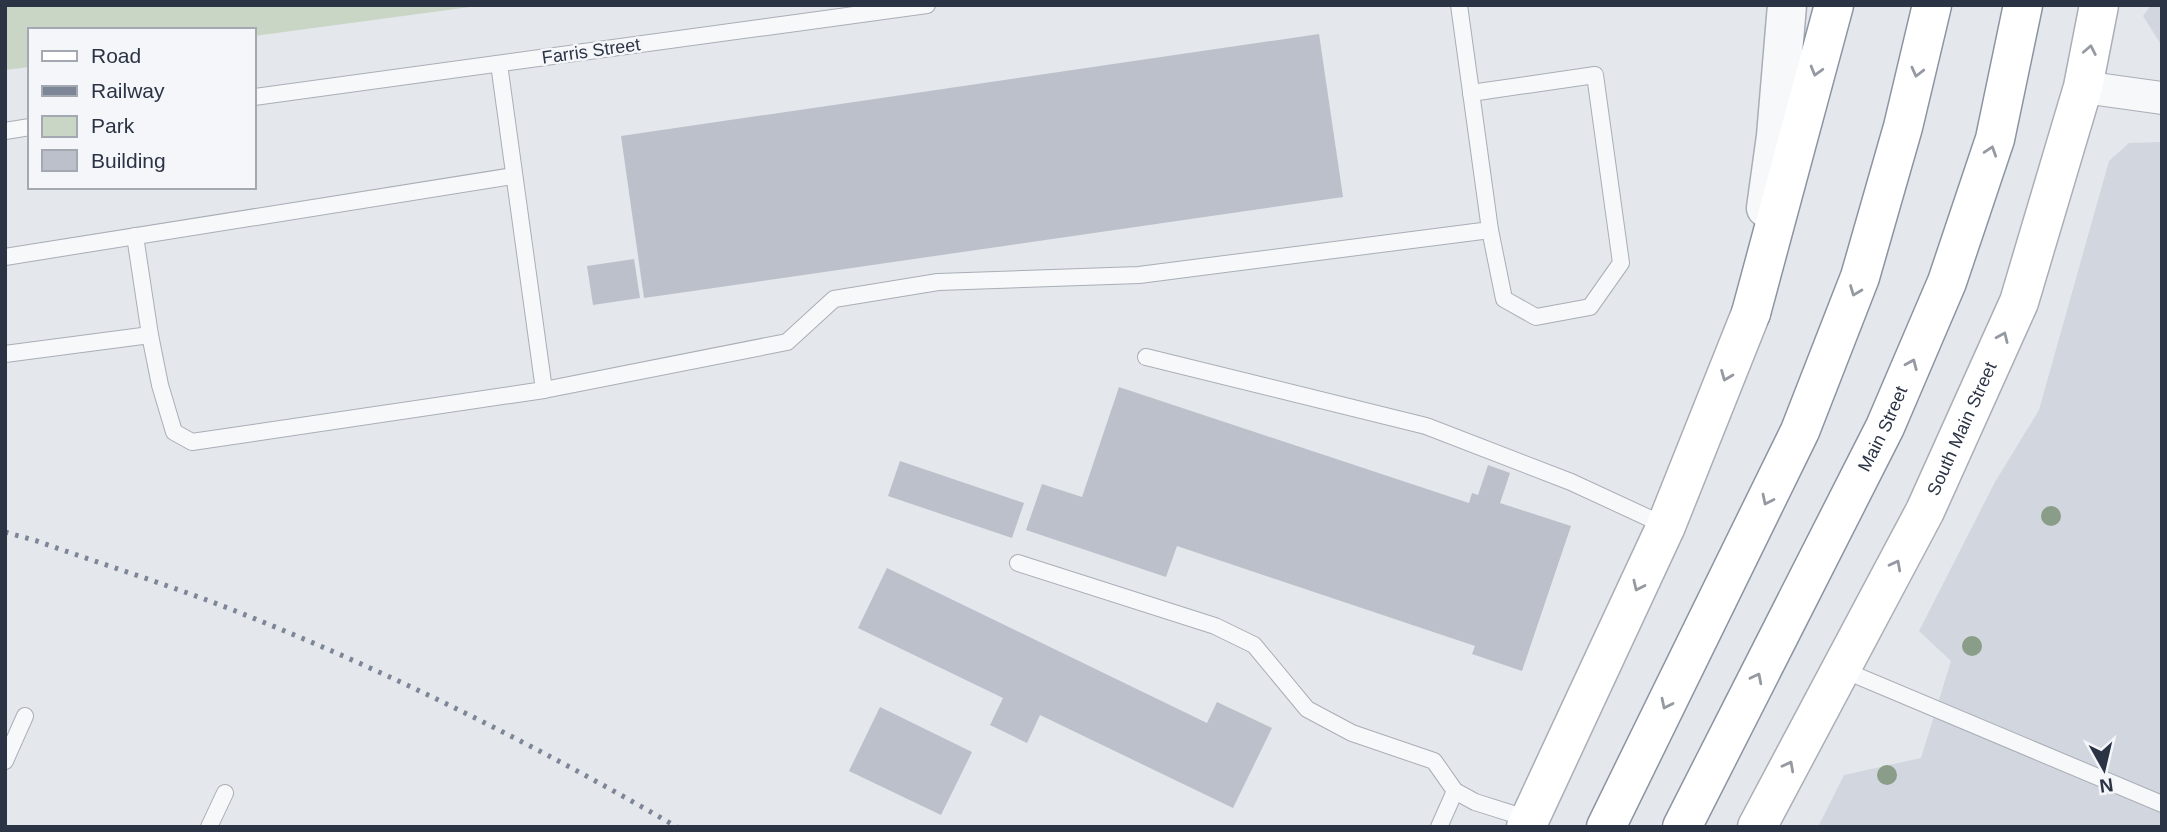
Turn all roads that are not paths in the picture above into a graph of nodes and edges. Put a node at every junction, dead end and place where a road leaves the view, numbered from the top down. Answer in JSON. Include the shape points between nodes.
{"nodes":[{"id":1,"x":927,"y":5,"type":"edge"},
{"id":2,"x":1459,"y":5,"type":"edge"},
{"id":3,"x":1787,"y":5,"type":"edge"},
{"id":4,"x":1834,"y":5,"type":"edge"},
{"id":5,"x":1933,"y":5,"type":"edge"},
{"id":6,"x":2023,"y":5,"type":"edge"},
{"id":7,"x":2099,"y":5,"type":"edge"},
{"id":8,"x":499,"y":64,"type":"junction"},
{"id":9,"x":2083,"y":87,"type":"junction"},
{"id":10,"x":1471,"y":93,"type":"junction"},
{"id":11,"x":256,"y":97,"type":"edge"},
{"id":12,"x":2162,"y":98,"type":"edge"},
{"id":13,"x":28,"y":127,"type":"edge"},
{"id":14,"x":5,"y":131,"type":"edge"},
{"id":15,"x":513,"y":176,"type":"junction"},
{"id":16,"x":1490,"y":230,"type":"junction"},
{"id":17,"x":135,"y":236,"type":"junction"},
{"id":18,"x":5,"y":257,"type":"edge"},
{"id":19,"x":1751,"y":313,"type":"junction"},
{"id":20,"x":150,"y":335,"type":"junction"},
{"id":21,"x":5,"y":354,"type":"edge"},
{"id":22,"x":1146,"y":357,"type":"dead end"},
{"id":23,"x":544,"y":390,"type":"junction"},
{"id":24,"x":1666,"y":526,"type":"junction"},
{"id":25,"x":1018,"y":563,"type":"dead end"},
{"id":26,"x":1841,"y":669,"type":"junction"},
{"id":27,"x":25,"y":716,"type":"dead end"},
{"id":28,"x":5,"y":761,"type":"edge"},
{"id":29,"x":1455,"y":791,"type":"junction"},
{"id":30,"x":225,"y":793,"type":"dead end"},
{"id":31,"x":2162,"y":804,"type":"edge"},
{"id":32,"x":1527,"y":823,"type":"edge"},
{"id":33,"x":209,"y":827,"type":"edge"},
{"id":34,"x":1439,"y":827,"type":"edge"},
{"id":35,"x":1606,"y":827,"type":"edge"},
{"id":36,"x":1682,"y":827,"type":"edge"},
{"id":37,"x":1757,"y":827,"type":"edge"}],
"edges":[{"from":1,"to":8,"type":"lane","name":"Farris Street"},
{"from":2,"to":10,"type":"lane"},
{"from":3,"to":19,"type":"street","via":[[1776,136]]},
{"from":4,"to":19,"type":"main road","one_way":true},
{"from":5,"to":35,"type":"main road","one_way":true,"via":[[1860,277],[1800,431]]},
{"from":36,"to":6,"type":"main road","name":"Main Street","one_way":true,"via":[[1885,427],[1947,282],[1995,139]]},
{"from":9,"to":7,"type":"main road","name":"South Main Street","one_way":true},
{"from":8,"to":11,"type":"lane","name":"Farris Street"},
{"from":8,"to":15,"type":"lane"},
{"from":9,"to":12,"type":"street"},
{"from":26,"to":9,"type":"main road","name":"South Main Street","one_way":true,"via":[[1925,511],[2019,302]]},
{"from":10,"to":16,"type":"lane"},
{"from":10,"to":16,"type":"lane","via":[[1595,75],[1621,263],[1590,307],[1536,317],[1504,299]]},
{"from":13,"to":14,"type":"lane"},
{"from":15,"to":17,"type":"lane"},
{"from":15,"to":23,"type":"lane"},
{"from":16,"to":23,"type":"lane","via":[[1139,275],[938,282],[834,299],[788,342]]},
{"from":17,"to":18,"type":"lane"},
{"from":17,"to":20,"type":"lane"},
{"from":19,"to":24,"type":"main road","one_way":true},
{"from":20,"to":21,"type":"lane"},
{"from":20,"to":23,"type":"lane","via":[[174,432],[192,442]]},
{"from":22,"to":24,"type":"lane","via":[[1426,426],[1571,482]]},
{"from":24,"to":32,"type":"main road","one_way":true},
{"from":25,"to":29,"type":"lane","via":[[1215,626],[1254,645],[1307,709],[1352,733],[1434,761]]},
{"from":26,"to":31,"type":"lane"},
{"from":37,"to":26,"type":"main road","name":"South Main Street","one_way":true},
{"from":27,"to":28,"type":"lane"},
{"from":29,"to":32,"type":"lane"},
{"from":29,"to":34,"type":"lane"},
{"from":30,"to":33,"type":"lane"}]}
